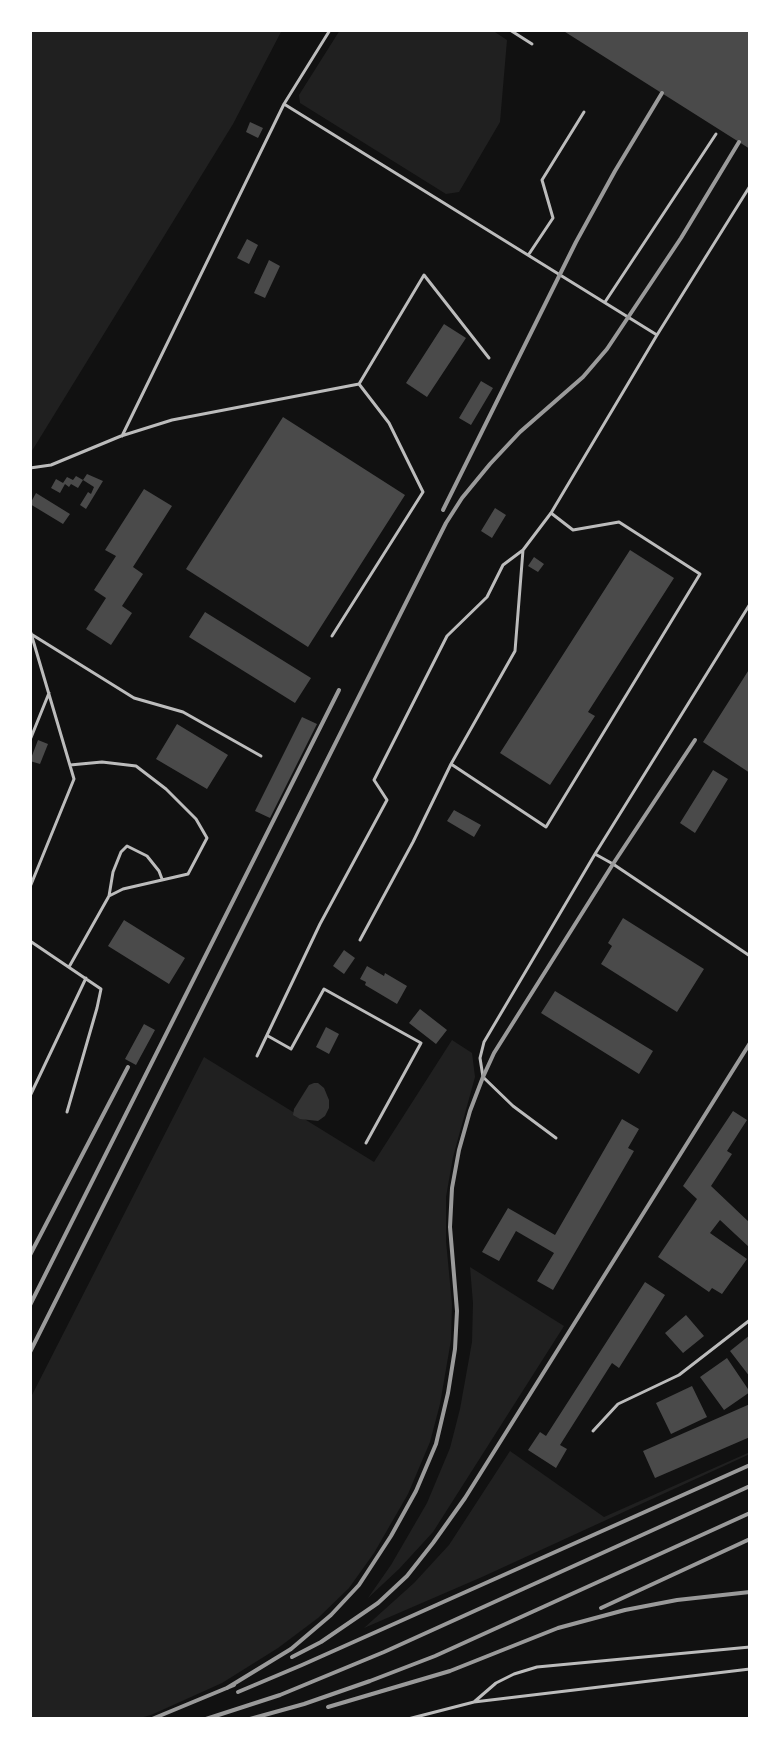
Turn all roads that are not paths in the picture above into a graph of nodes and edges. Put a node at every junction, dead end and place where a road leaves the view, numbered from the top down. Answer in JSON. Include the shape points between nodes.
{"nodes":[{"id":1,"x":330,"y":30,"type":"edge"},
{"id":2,"x":510,"y":30,"type":"edge"},
{"id":3,"x":532,"y":44,"type":"dead end"},
{"id":4,"x":284,"y":104,"type":"junction"},
{"id":5,"x":584,"y":112,"type":"dead end"},
{"id":6,"x":716,"y":134,"type":"dead end"},
{"id":7,"x":750,"y":186,"type":"edge"},
{"id":8,"x":529,"y":254,"type":"junction"},
{"id":9,"x":605,"y":302,"type":"junction"},
{"id":10,"x":657,"y":335,"type":"junction"},
{"id":11,"x":489,"y":358,"type":"dead end"},
{"id":12,"x":359,"y":384,"type":"junction"},
{"id":13,"x":121,"y":436,"type":"junction"},
{"id":14,"x":30,"y":468,"type":"edge"},
{"id":15,"x":551,"y":513,"type":"junction"},
{"id":16,"x":523,"y":550,"type":"junction"},
{"id":17,"x":750,"y":604,"type":"edge"},
{"id":18,"x":31,"y":632,"type":"edge"},
{"id":19,"x":332,"y":636,"type":"dead end"},
{"id":20,"x":49,"y":693,"type":"junction"},
{"id":21,"x":30,"y":740,"type":"edge"},
{"id":22,"x":261,"y":756,"type":"dead end"},
{"id":23,"x":451,"y":764,"type":"junction"},
{"id":24,"x":70,"y":765,"type":"junction"},
{"id":25,"x":595,"y":854,"type":"junction"},
{"id":26,"x":162,"y":880,"type":"junction"},
{"id":27,"x":30,"y":887,"type":"edge"},
{"id":28,"x":109,"y":896,"type":"junction"},
{"id":29,"x":360,"y":940,"type":"dead end"},
{"id":30,"x":30,"y":941,"type":"edge"},
{"id":31,"x":750,"y":956,"type":"edge"},
{"id":32,"x":69,"y":967,"type":"junction"},
{"id":33,"x":86,"y":978,"type":"junction"},
{"id":34,"x":268,"y":1036,"type":"junction"},
{"id":35,"x":257,"y":1056,"type":"dead end"},
{"id":36,"x":30,"y":1096,"type":"edge"},
{"id":37,"x":67,"y":1112,"type":"dead end"},
{"id":38,"x":556,"y":1138,"type":"dead end"},
{"id":39,"x":366,"y":1143,"type":"dead end"},
{"id":40,"x":750,"y":1320,"type":"edge"},
{"id":41,"x":593,"y":1431,"type":"dead end"},
{"id":42,"x":750,"y":1647,"type":"edge"},
{"id":43,"x":750,"y":1669,"type":"edge"},
{"id":44,"x":474,"y":1702,"type":"junction"},
{"id":45,"x":408,"y":1719,"type":"edge"}],
"edges":[{"from":1,"to":4,"type":"lane"},
{"from":2,"to":3,"type":"lane"},
{"from":4,"to":8,"type":"lane"},
{"from":4,"to":13,"type":"lane"},
{"from":5,"to":8,"type":"lane","via":[[542,180],[553,218]]},
{"from":6,"to":9,"type":"lane"},
{"from":7,"to":10,"type":"lane"},
{"from":8,"to":9,"type":"lane"},
{"from":9,"to":10,"type":"lane"},
{"from":10,"to":15,"type":"lane"},
{"from":11,"to":12,"type":"lane","via":[[424,275]]},
{"from":12,"to":13,"type":"lane","via":[[172,420]]},
{"from":12,"to":19,"type":"lane","via":[[389,423],[423,492]]},
{"from":13,"to":14,"type":"lane","via":[[51,465]]},
{"from":15,"to":16,"type":"lane"},
{"from":15,"to":23,"type":"lane","via":[[573,530],[619,522],[700,574],[546,827]]},
{"from":16,"to":23,"type":"lane","via":[[515,651]]},
{"from":16,"to":34,"type":"lane","via":[[503,565],[487,597],[447,636],[374,780],[387,800]]},
{"from":17,"to":25,"type":"lane"},
{"from":18,"to":20,"type":"lane"},
{"from":18,"to":22,"type":"lane","via":[[134,698],[183,712]]},
{"from":20,"to":21,"type":"lane"},
{"from":20,"to":24,"type":"lane"},
{"from":23,"to":29,"type":"lane"},
{"from":24,"to":26,"type":"lane","via":[[136,766],[196,819],[207,838],[188,874]]},
{"from":24,"to":27,"type":"lane","via":[[74,779]]},
{"from":25,"to":31,"type":"lane"},
{"from":25,"to":38,"type":"lane","via":[[484,1042],[480,1058],[483,1077]]},
{"from":26,"to":28,"type":"lane"},
{"from":26,"to":28,"type":"lane","via":[[147,856],[127,846],[113,872]]},
{"from":28,"to":32,"type":"lane"},
{"from":30,"to":32,"type":"lane"},
{"from":32,"to":33,"type":"lane"},
{"from":33,"to":36,"type":"lane"},
{"from":33,"to":37,"type":"lane","via":[[101,989]]},
{"from":34,"to":35,"type":"lane"},
{"from":34,"to":39,"type":"lane","via":[[291,1049],[324,989],[421,1043]]},
{"from":40,"to":41,"type":"lane","via":[[679,1375],[618,1404]]},
{"from":42,"to":44,"type":"lane","via":[[537,1667],[496,1683]]},
{"from":43,"to":44,"type":"lane"},
{"from":44,"to":45,"type":"lane"}]}
